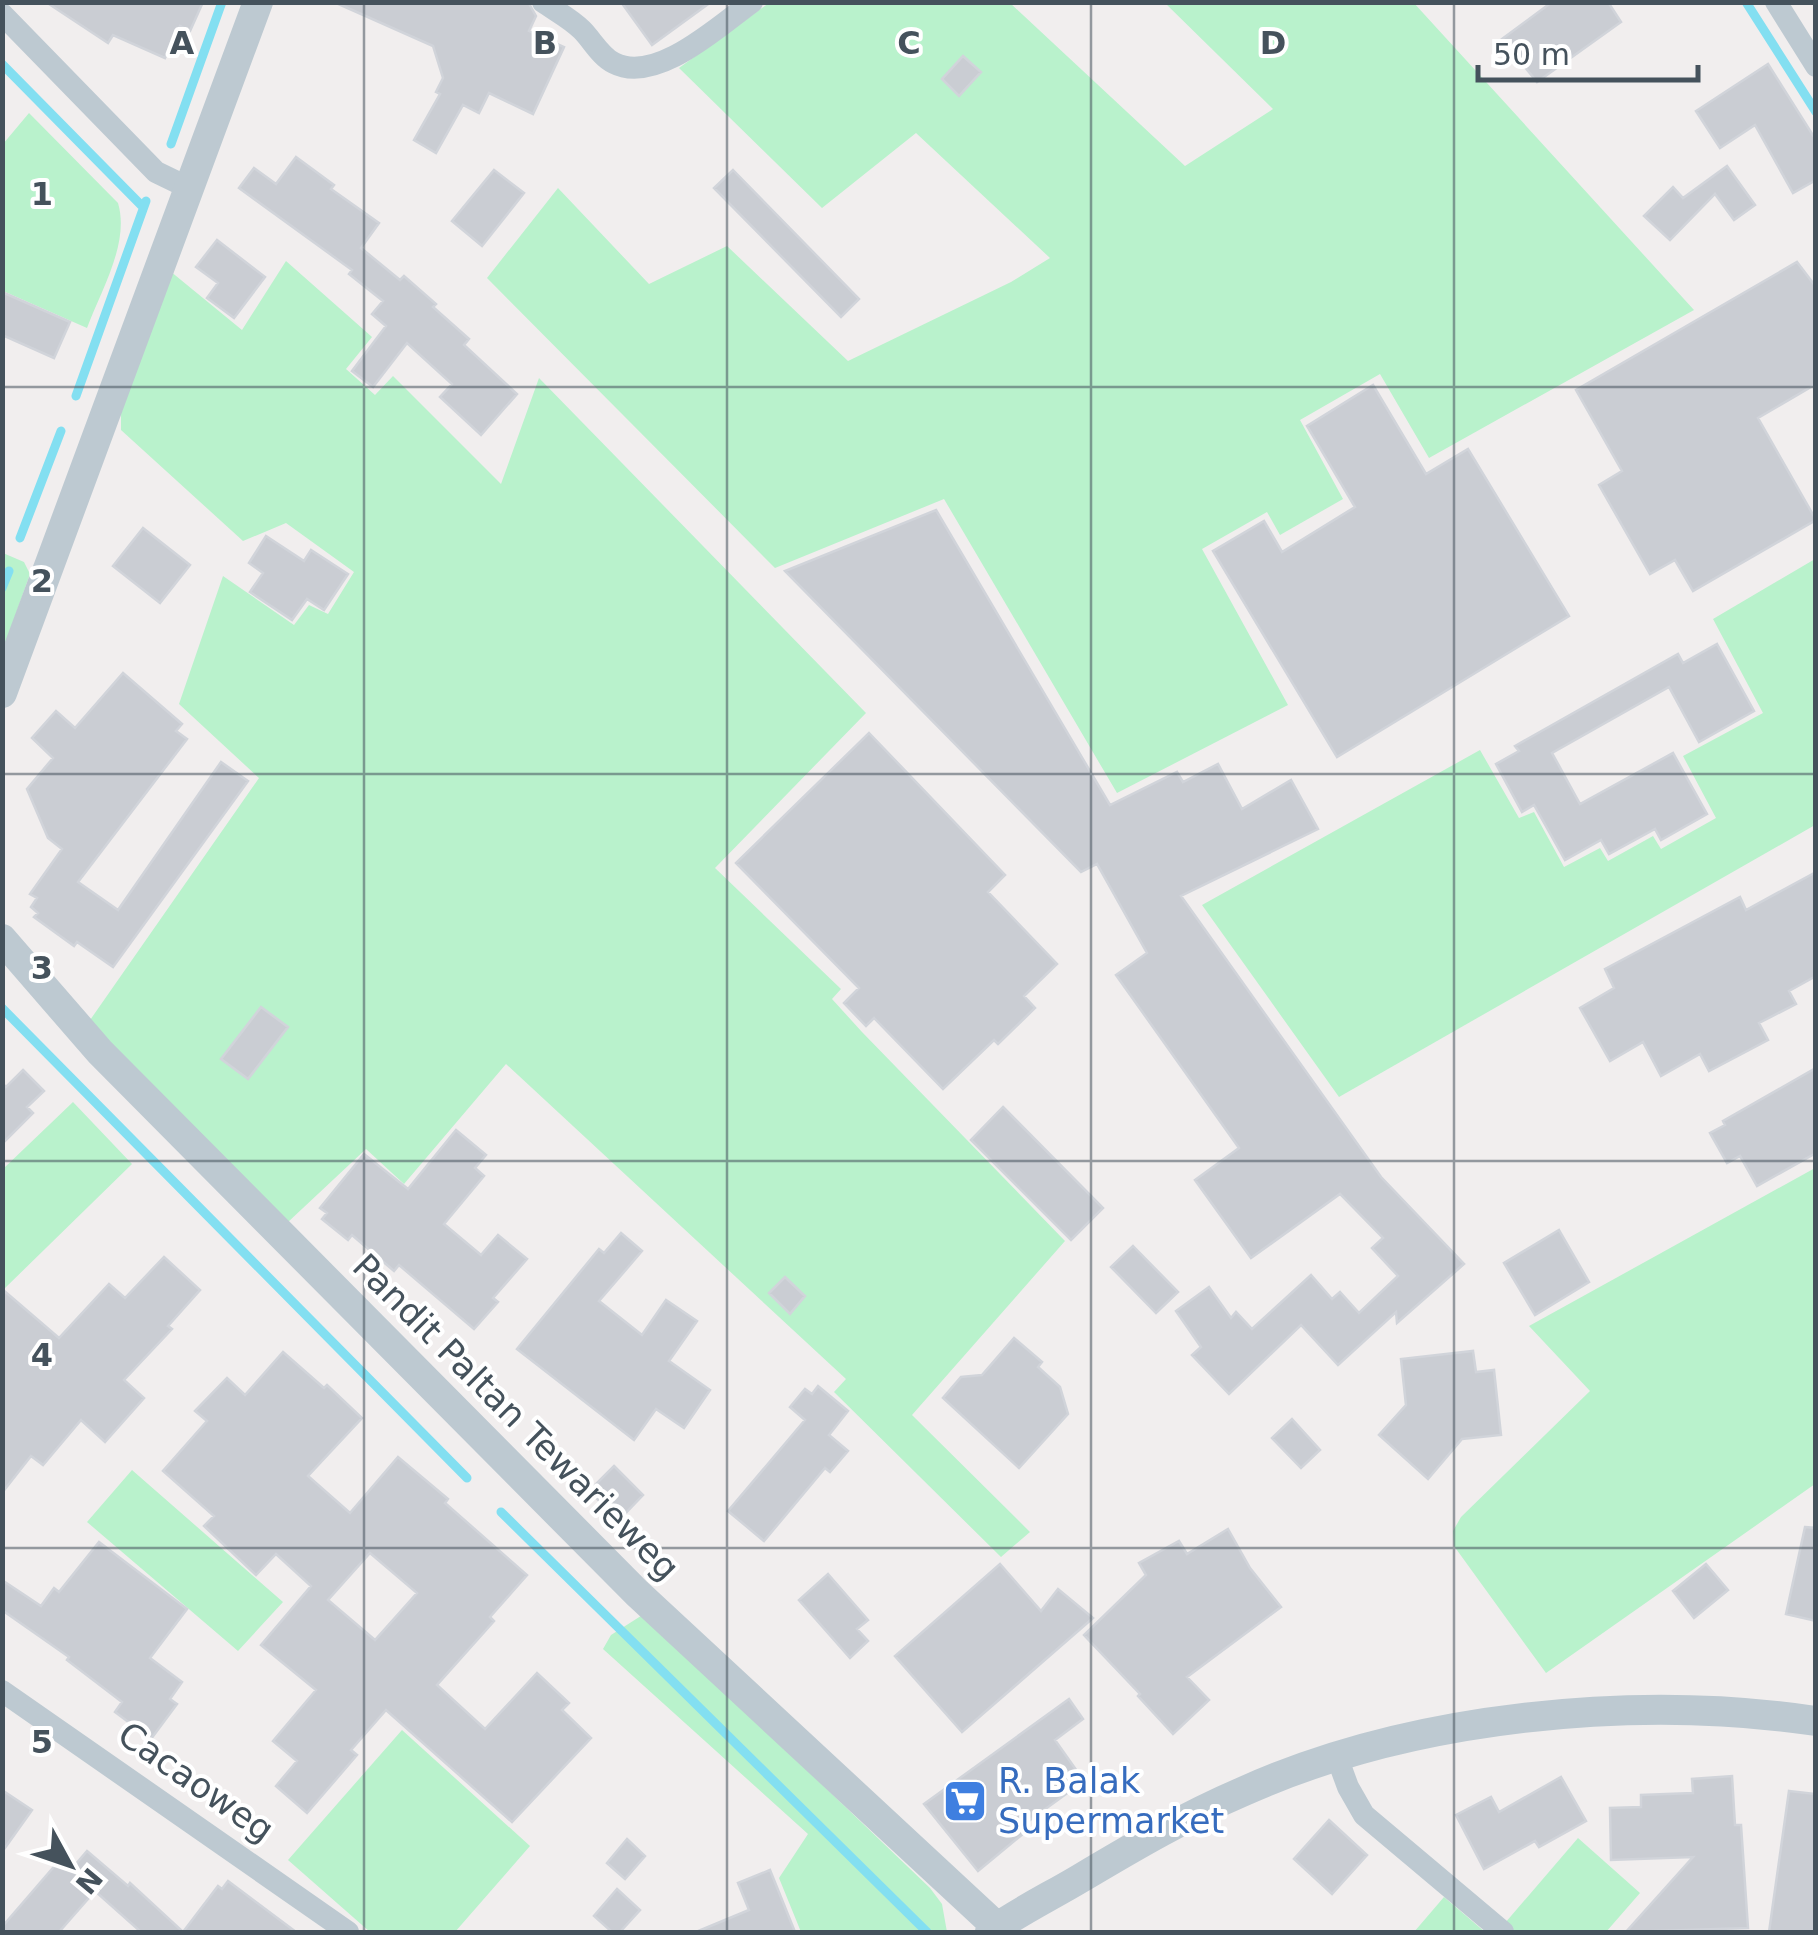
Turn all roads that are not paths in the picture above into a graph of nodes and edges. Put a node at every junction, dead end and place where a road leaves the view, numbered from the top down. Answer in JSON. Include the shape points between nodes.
{"nodes":[{"id":1,"x":258,"y":2,"type":"edge"},
{"id":2,"x":544,"y":2,"type":"edge"},
{"id":3,"x":752,"y":2,"type":"edge"},
{"id":4,"x":1776,"y":2,"type":"edge"},
{"id":5,"x":2,"y":14,"type":"edge"},
{"id":6,"x":1816,"y":66,"type":"edge"},
{"id":7,"x":188,"y":188,"type":"junction"},
{"id":8,"x":2,"y":693,"type":"edge"},
{"id":9,"x":2,"y":939,"type":"edge"},
{"id":10,"x":2,"y":1692,"type":"edge"},
{"id":11,"x":1816,"y":1720,"type":"edge"},
{"id":12,"x":1337,"y":1757,"type":"junction"},
{"id":13,"x":996,"y":1931,"type":"edge"},
{"id":14,"x":348,"y":1932,"type":"edge"},
{"id":15,"x":1503,"y":1932,"type":"edge"}],
"edges":[{"from":1,"to":7,"type":"street"},
{"from":2,"to":3,"type":"street","via":[[580,27],[610,61],[637,67],[672,58]]},
{"from":4,"to":6,"type":"street"},
{"from":5,"to":7,"type":"street","via":[[156,172]]},
{"from":7,"to":8,"type":"street"},
{"from":9,"to":13,"type":"street","name":"Pandit Paltan Tewarieweg","via":[[100,1052],[637,1594]]},
{"from":10,"to":14,"type":"street","name":"Cacaoweg"},
{"from":11,"to":12,"type":"street","via":[[1661,1708],[1552,1715]]},
{"from":12,"to":13,"type":"street","via":[[1178,1823]]},
{"from":12,"to":15,"type":"street","via":[[1364,1815]]}]}
